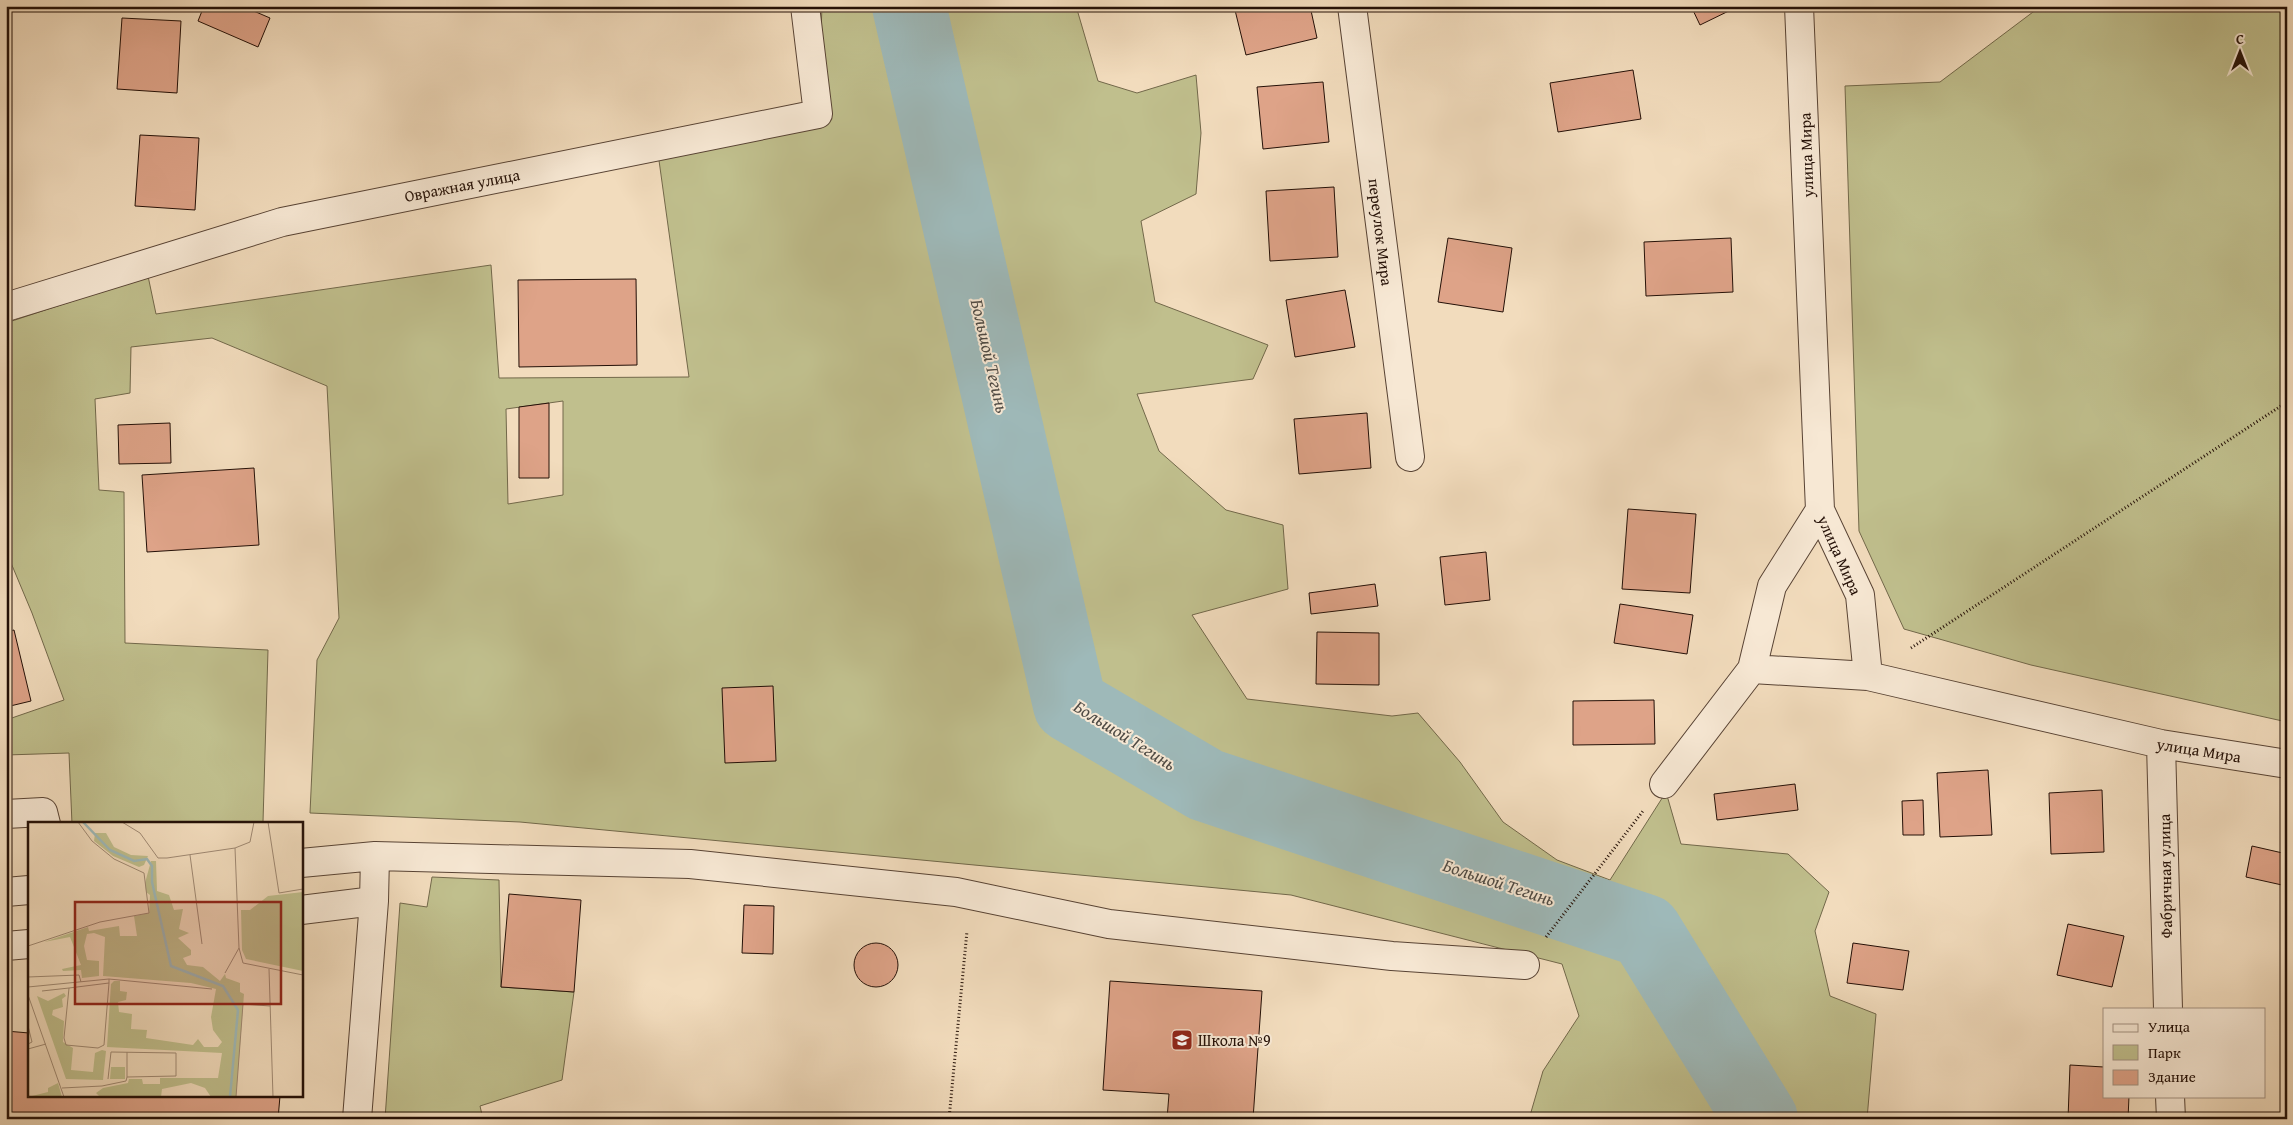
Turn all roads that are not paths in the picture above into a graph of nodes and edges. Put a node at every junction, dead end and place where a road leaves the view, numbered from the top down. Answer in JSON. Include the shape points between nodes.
{"nodes":[{"id":1,"x":805,"y":6,"type":"edge"},
{"id":2,"x":1352,"y":6,"type":"edge"},
{"id":3,"x":1799,"y":6,"type":"edge"},
{"id":4,"x":6,"y":307,"type":"edge"},
{"id":5,"x":1410,"y":457,"type":"dead end"},
{"id":6,"x":1820,"y":510,"type":"junction"},
{"id":7,"x":1752,"y":669,"type":"junction"},
{"id":8,"x":1868,"y":676,"type":"junction"},
{"id":9,"x":2161,"y":744,"type":"junction"},
{"id":10,"x":2287,"y":764,"type":"edge"},
{"id":11,"x":1664,"y":784,"type":"road end"},
{"id":12,"x":6,"y":814,"type":"edge"},
{"id":13,"x":46,"y":822,"type":"edge"},
{"id":14,"x":375,"y":856,"type":"junction"},
{"id":15,"x":302,"y":863,"type":"edge"},
{"id":16,"x":28,"y":890,"type":"edge"},
{"id":17,"x":6,"y":892,"type":"edge"},
{"id":18,"x":374,"y":901,"type":"junction"},
{"id":19,"x":302,"y":910,"type":"edge"},
{"id":20,"x":28,"y":944,"type":"edge"},
{"id":21,"x":6,"y":946,"type":"edge"},
{"id":22,"x":1524,"y":965,"type":"road end"},
{"id":23,"x":2168,"y":1008,"type":"edge"},
{"id":24,"x":2170,"y":1098,"type":"edge"},
{"id":25,"x":357,"y":1119,"type":"edge"},
{"id":26,"x":2171,"y":1119,"type":"edge"}],
"edges":[{"from":1,"to":4,"type":"street","name":"Овражная улица","via":[[818,114],[282,222]]},
{"from":2,"to":5,"type":"street","name":"переулок Мира"},
{"from":3,"to":6,"type":"street","name":"улица Мира"},
{"from":6,"to":7,"type":"street","via":[[1772,586]]},
{"from":6,"to":8,"type":"street","name":"улица Мира","via":[[1860,595]]},
{"from":7,"to":8,"type":"street"},
{"from":7,"to":11,"type":"street"},
{"from":8,"to":9,"type":"street","name":"улица Мира"},
{"from":9,"to":10,"type":"street","name":"улица Мира"},
{"from":9,"to":23,"type":"street","name":"Фабричная улица"},
{"from":12,"to":13,"type":"street","via":[[43,812]]},
{"from":14,"to":15,"type":"street"},
{"from":14,"to":18,"type":"street"},
{"from":14,"to":22,"type":"street","via":[[690,864],[971,895],[1109,924],[1392,956]]},
{"from":16,"to":17,"type":"street"},
{"from":18,"to":19,"type":"street"},
{"from":18,"to":25,"type":"street"},
{"from":20,"to":21,"type":"street"},
{"from":24,"to":26,"type":"street"}]}
